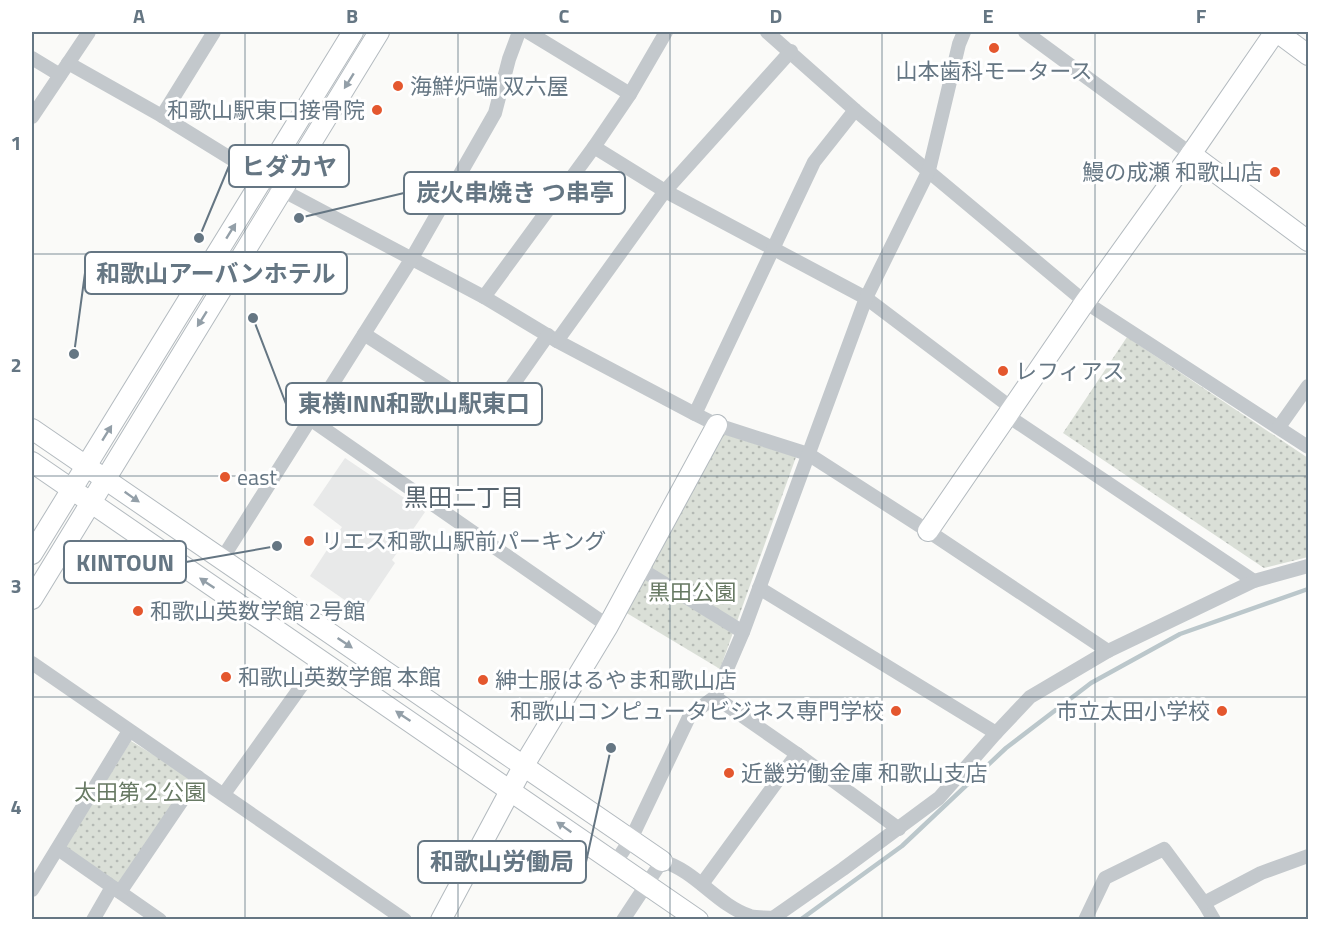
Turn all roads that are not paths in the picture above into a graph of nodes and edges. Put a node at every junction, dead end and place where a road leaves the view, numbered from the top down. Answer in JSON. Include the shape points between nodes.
{"nodes":[{"id":1,"x":89,"y":32,"type":"edge"},
{"id":2,"x":214,"y":32,"type":"edge"},
{"id":3,"x":354,"y":32,"type":"edge"},
{"id":4,"x":379,"y":32,"type":"edge"},
{"id":5,"x":519,"y":32,"type":"edge"},
{"id":6,"x":528,"y":32,"type":"edge"},
{"id":7,"x":666,"y":32,"type":"edge"},
{"id":8,"x":767,"y":32,"type":"edge"},
{"id":9,"x":963,"y":32,"type":"edge"},
{"id":10,"x":1025,"y":32,"type":"edge"},
{"id":11,"x":1276,"y":32,"type":"edge"},
{"id":12,"x":791,"y":51,"type":"junction"},
{"id":13,"x":1308,"y":55,"type":"edge"},
{"id":14,"x":32,"y":58,"type":"edge"},
{"id":15,"x":68,"y":63,"type":"junction"},
{"id":16,"x":60,"y":75,"type":"junction"},
{"id":17,"x":630,"y":94,"type":"junction"},
{"id":18,"x":855,"y":110,"type":"junction"},
{"id":19,"x":162,"y":116,"type":"junction"},
{"id":20,"x":32,"y":117,"type":"edge"},
{"id":21,"x":594,"y":147,"type":"junction"},
{"id":22,"x":1191,"y":154,"type":"junction"},
{"id":23,"x":929,"y":170,"type":"junction"},
{"id":24,"x":262,"y":179,"type":"junction"},
{"id":25,"x":282,"y":190,"type":"junction"},
{"id":26,"x":665,"y":191,"type":"junction"},
{"id":27,"x":1308,"y":241,"type":"edge"},
{"id":28,"x":774,"y":250,"type":"junction"},
{"id":29,"x":412,"y":258,"type":"junction"},
{"id":30,"x":484,"y":297,"type":"junction"},
{"id":31,"x":866,"y":298,"type":"junction"},
{"id":32,"x":1085,"y":302,"type":"junction"},
{"id":33,"x":364,"y":334,"type":"junction"},
{"id":34,"x":552,"y":338,"type":"junction"},
{"id":35,"x":1308,"y":386,"type":"edge"},
{"id":36,"x":1011,"y":412,"type":"junction"},
{"id":37,"x":694,"y":414,"type":"junction"},
{"id":38,"x":310,"y":419,"type":"junction"},
{"id":39,"x":717,"y":425,"type":"junction"},
{"id":40,"x":1279,"y":427,"type":"junction"},
{"id":41,"x":32,"y":429,"type":"edge"},
{"id":42,"x":1308,"y":447,"type":"edge"},
{"id":43,"x":808,"y":454,"type":"junction"},
{"id":44,"x":32,"y":462,"type":"edge"},
{"id":45,"x":86,"y":466,"type":"junction"},
{"id":46,"x":105,"y":478,"type":"junction"},
{"id":47,"x":72,"y":489,"type":"junction"},
{"id":48,"x":90,"y":502,"type":"junction"},
{"id":49,"x":928,"y":531,"type":"junction"},
{"id":50,"x":32,"y":554,"type":"edge"},
{"id":51,"x":222,"y":559,"type":"junction"},
{"id":52,"x":1308,"y":566,"type":"edge"},
{"id":53,"x":639,"y":568,"type":"junction"},
{"id":54,"x":1254,"y":581,"type":"junction"},
{"id":55,"x":759,"y":588,"type":"junction"},
{"id":56,"x":32,"y":599,"type":"edge"},
{"id":57,"x":608,"y":626,"type":"junction"},
{"id":58,"x":743,"y":632,"type":"junction"},
{"id":59,"x":1108,"y":651,"type":"junction"},
{"id":60,"x":320,"y":660,"type":"junction"},
{"id":61,"x":32,"y":663,"type":"edge"},
{"id":62,"x":715,"y":697,"type":"junction"},
{"id":63,"x":129,"y":731,"type":"junction"},
{"id":64,"x":996,"y":733,"type":"junction"},
{"id":65,"x":797,"y":753,"type":"junction"},
{"id":66,"x":524,"y":765,"type":"junction"},
{"id":67,"x":198,"y":777,"type":"junction"},
{"id":68,"x":511,"y":789,"type":"junction"},
{"id":69,"x":224,"y":794,"type":"junction"},
{"id":70,"x":899,"y":829,"type":"junction"},
{"id":71,"x":631,"y":839,"type":"junction"},
{"id":72,"x":58,"y":849,"type":"junction"},
{"id":73,"x":1308,"y":856,"type":"edge"},
{"id":74,"x":662,"y":861,"type":"junction"},
{"id":75,"x":615,"y":863,"type":"junction"},
{"id":76,"x":702,"y":884,"type":"junction"},
{"id":77,"x":646,"y":885,"type":"junction"},
{"id":78,"x":116,"y":889,"type":"junction"},
{"id":79,"x":32,"y":890,"type":"edge"},
{"id":80,"x":1204,"y":903,"type":"junction"},
{"id":81,"x":736,"y":914,"type":"edge"},
{"id":82,"x":772,"y":919,"type":"edge"},
{"id":83,"x":93,"y":920,"type":"edge"},
{"id":84,"x":160,"y":920,"type":"edge"},
{"id":85,"x":405,"y":920,"type":"edge"},
{"id":86,"x":441,"y":920,"type":"edge"},
{"id":87,"x":623,"y":920,"type":"edge"},
{"id":88,"x":698,"y":920,"type":"edge"},
{"id":89,"x":1085,"y":920,"type":"edge"},
{"id":90,"x":1214,"y":920,"type":"edge"}],
"edges":[{"from":1,"to":15,"type":"street"},
{"from":2,"to":19,"type":"street"},
{"from":3,"to":24,"type":"street"},
{"from":4,"to":25,"type":"street","one_way":true},
{"from":5,"to":29,"type":"street","via":[[495,113]]},
{"from":6,"to":17,"type":"street"},
{"from":7,"to":17,"type":"street"},
{"from":8,"to":12,"type":"street"},
{"from":9,"to":23,"type":"street"},
{"from":10,"to":22,"type":"street"},
{"from":11,"to":13,"type":"street"},
{"from":11,"to":22,"type":"street"},
{"from":12,"to":18,"type":"street"},
{"from":12,"to":26,"type":"street"},
{"from":14,"to":16,"type":"street"},
{"from":15,"to":16,"type":"street"},
{"from":15,"to":19,"type":"street"},
{"from":16,"to":20,"type":"street"},
{"from":17,"to":21,"type":"street"},
{"from":18,"to":23,"type":"street"},
{"from":18,"to":28,"type":"street","via":[[814,162]]},
{"from":19,"to":24,"type":"street"},
{"from":21,"to":26,"type":"street"},
{"from":21,"to":30,"type":"street"},
{"from":22,"to":27,"type":"street"},
{"from":22,"to":32,"type":"street"},
{"from":23,"to":31,"type":"street"},
{"from":23,"to":32,"type":"street"},
{"from":24,"to":25,"type":"street"},
{"from":45,"to":24,"type":"street","one_way":true},
{"from":25,"to":29,"type":"street"},
{"from":25,"to":46,"type":"street","one_way":true},
{"from":26,"to":28,"type":"street"},
{"from":26,"to":34,"type":"street"},
{"from":28,"to":31,"type":"street"},
{"from":28,"to":37,"type":"street"},
{"from":29,"to":30,"type":"street"},
{"from":29,"to":33,"type":"street"},
{"from":30,"to":34,"type":"street"},
{"from":31,"to":36,"type":"street"},
{"from":31,"to":43,"type":"street"},
{"from":32,"to":36,"type":"street"},
{"from":32,"to":40,"type":"street"},
{"from":33,"to":34,"type":"street","via":[[491,416]]},
{"from":33,"to":38,"type":"street"},
{"from":34,"to":37,"type":"street"},
{"from":35,"to":40,"type":"street"},
{"from":36,"to":49,"type":"street"},
{"from":36,"to":54,"type":"street"},
{"from":37,"to":39,"type":"street"},
{"from":38,"to":51,"type":"street"},
{"from":38,"to":57,"type":"street"},
{"from":39,"to":43,"type":"street"},
{"from":39,"to":53,"type":"street"},
{"from":40,"to":42,"type":"street"},
{"from":41,"to":45,"type":"street"},
{"from":43,"to":49,"type":"street"},
{"from":43,"to":55,"type":"street"},
{"from":44,"to":47,"type":"street"},
{"from":45,"to":46,"type":"street"},
{"from":45,"to":47,"type":"street"},
{"from":46,"to":48,"type":"street"},
{"from":46,"to":51,"type":"street","one_way":true},
{"from":47,"to":48,"type":"street"},
{"from":47,"to":50,"type":"street"},
{"from":48,"to":56,"type":"street"},
{"from":60,"to":48,"type":"street","one_way":true},
{"from":49,"to":59,"type":"street"},
{"from":51,"to":66,"type":"street","one_way":true},
{"from":52,"to":54,"type":"street"},
{"from":53,"to":57,"type":"street"},
{"from":53,"to":58,"type":"street"},
{"from":54,"to":59,"type":"street"},
{"from":55,"to":58,"type":"street"},
{"from":55,"to":64,"type":"street"},
{"from":57,"to":66,"type":"street"},
{"from":58,"to":62,"type":"street"},
{"from":59,"to":64,"type":"street","via":[[1030,697]]},
{"from":68,"to":60,"type":"street","one_way":true},
{"from":60,"to":69,"type":"street"},
{"from":61,"to":63,"type":"street"},
{"from":62,"to":65,"type":"street"},
{"from":62,"to":71,"type":"street","via":[[690,714]]},
{"from":63,"to":67,"type":"street"},
{"from":63,"to":72,"type":"street"},
{"from":64,"to":70,"type":"street","via":[[939,798]]},
{"from":65,"to":70,"type":"street"},
{"from":65,"to":76,"type":"street"},
{"from":66,"to":68,"type":"street"},
{"from":66,"to":71,"type":"street"},
{"from":67,"to":69,"type":"street"},
{"from":67,"to":78,"type":"street"},
{"from":75,"to":68,"type":"street","one_way":true},
{"from":68,"to":86,"type":"street"},
{"from":69,"to":85,"type":"street"},
{"from":70,"to":82,"type":"street"},
{"from":71,"to":74,"type":"street"},
{"from":71,"to":75,"type":"street"},
{"from":72,"to":78,"type":"street"},
{"from":72,"to":79,"type":"street"},
{"from":73,"to":80,"type":"street","via":[[1262,873]]},
{"from":74,"to":76,"type":"street","via":[[676,865]]},
{"from":74,"to":77,"type":"street"},
{"from":75,"to":77,"type":"street"},
{"from":76,"to":81,"type":"street"},
{"from":77,"to":87,"type":"street"},
{"from":77,"to":88,"type":"street"},
{"from":78,"to":83,"type":"street"},
{"from":78,"to":84,"type":"street"},
{"from":80,"to":89,"type":"street","via":[[1164,849],[1105,878]]},
{"from":80,"to":90,"type":"street"},
{"from":81,"to":82,"type":"street"}]}
